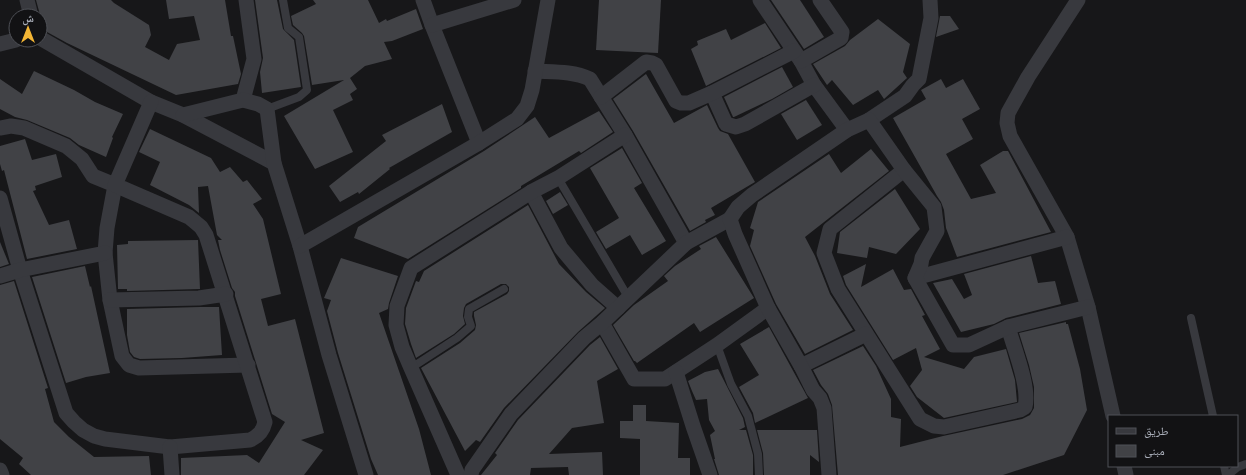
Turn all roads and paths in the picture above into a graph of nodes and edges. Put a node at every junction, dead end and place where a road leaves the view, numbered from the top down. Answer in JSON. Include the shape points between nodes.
{"nodes":[{"id":1,"x":246,"y":0,"type":"edge"},
{"id":2,"x":283,"y":0,"type":"edge"},
{"id":3,"x":424,"y":0,"type":"edge"},
{"id":4,"x":514,"y":0,"type":"edge"},
{"id":5,"x":548,"y":0,"type":"edge"},
{"id":6,"x":760,"y":0,"type":"edge"},
{"id":7,"x":820,"y":0,"type":"edge"},
{"id":8,"x":930,"y":0,"type":"edge"},
{"id":9,"x":1078,"y":0,"type":"edge"},
{"id":10,"x":432,"y":25,"type":"junction"},
{"id":11,"x":48,"y":43,"type":"edge"},
{"id":12,"x":798,"y":56,"type":"junction"},
{"id":13,"x":535,"y":71,"type":"junction"},
{"id":14,"x":814,"y":85,"type":"junction"},
{"id":15,"x":712,"y":93,"type":"junction"},
{"id":16,"x":601,"y":97,"type":"junction"},
{"id":17,"x":243,"y":100,"type":"junction"},
{"id":18,"x":151,"y":102,"type":"junction"},
{"id":19,"x":267,"y":109,"type":"junction"},
{"id":20,"x":183,"y":115,"type":"junction"},
{"id":21,"x":869,"y":120,"type":"junction"},
{"id":22,"x":0,"y":128,"type":"edge"},
{"id":23,"x":847,"y":130,"type":"junction"},
{"id":24,"x":625,"y":135,"type":"junction"},
{"id":25,"x":479,"y":143,"type":"junction"},
{"id":26,"x":274,"y":163,"type":"junction"},
{"id":27,"x":904,"y":170,"type":"junction"},
{"id":28,"x":558,"y":178,"type":"junction"},
{"id":29,"x":115,"y":185,"type":"junction"},
{"id":30,"x":531,"y":192,"type":"junction"},
{"id":31,"x":0,"y":198,"type":"edge"},
{"id":32,"x":730,"y":219,"type":"junction"},
{"id":33,"x":1067,"y":237,"type":"junction"},
{"id":34,"x":686,"y":243,"type":"junction"},
{"id":35,"x":300,"y":246,"type":"junction"},
{"id":36,"x":105,"y":253,"type":"junction"},
{"id":37,"x":20,"y":270,"type":"junction"},
{"id":38,"x":0,"y":276,"type":"edge"},
{"id":39,"x":915,"y":278,"type":"junction"},
{"id":40,"x":504,"y":289,"type":"dead end"},
{"id":41,"x":226,"y":294,"type":"junction"},
{"id":42,"x":110,"y":300,"type":"junction"},
{"id":43,"x":623,"y":303,"type":"junction"},
{"id":44,"x":1088,"y":306,"type":"junction"},
{"id":45,"x":768,"y":308,"type":"junction"},
{"id":46,"x":1191,"y":318,"type":"dead end"},
{"id":47,"x":602,"y":323,"type":"junction"},
{"id":48,"x":1008,"y":327,"type":"junction"},
{"id":49,"x":866,"y":334,"type":"junction"},
{"id":50,"x":717,"y":345,"type":"junction"},
{"id":51,"x":248,"y":365,"type":"junction"},
{"id":52,"x":801,"y":366,"type":"junction"},
{"id":53,"x":411,"y":368,"type":"junction"},
{"id":54,"x":676,"y":372,"type":"junction"},
{"id":55,"x":1113,"y":415,"type":"edge"},
{"id":56,"x":1213,"y":415,"type":"edge"},
{"id":57,"x":170,"y":446,"type":"junction"},
{"id":58,"x":1246,"y":464,"type":"edge"},
{"id":59,"x":0,"y":470,"type":"edge"},
{"id":60,"x":2,"y":475,"type":"edge"},
{"id":61,"x":172,"y":475,"type":"edge"},
{"id":62,"x":366,"y":475,"type":"edge"},
{"id":63,"x":458,"y":475,"type":"edge"},
{"id":64,"x":471,"y":475,"type":"edge"},
{"id":65,"x":710,"y":475,"type":"edge"},
{"id":66,"x":759,"y":475,"type":"edge"},
{"id":67,"x":829,"y":475,"type":"edge"},
{"id":68,"x":1227,"y":475,"type":"edge"}],
"edges":[{"from":1,"to":17,"type":"street","via":[[254,59]]},
{"from":2,"to":19,"type":"lane","via":[[288,28],[300,37],[308,90],[300,97]]},
{"from":3,"to":10,"type":"street"},
{"from":4,"to":10,"type":"street"},
{"from":5,"to":13,"type":"street"},
{"from":6,"to":12,"type":"street"},
{"from":7,"to":12,"type":"street","via":[[842,32],[842,36]]},
{"from":8,"to":21,"type":"street","via":[[931,18],[919,79],[905,96]]},
{"from":9,"to":33,"type":"street","via":[[1028,77],[1007,118],[1010,136]]},
{"from":10,"to":25,"type":"street"},
{"from":11,"to":18,"type":"street"},
{"from":12,"to":14,"type":"street"},
{"from":12,"to":15,"type":"street"},
{"from":13,"to":16,"type":"street","via":[[581,75],[590,79]]},
{"from":13,"to":25,"type":"street","via":[[527,106],[517,119]]},
{"from":14,"to":15,"type":"street","via":[[736,127],[726,124]]},
{"from":14,"to":23,"type":"street"},
{"from":15,"to":16,"type":"street","via":[[689,103],[676,101],[656,65],[646,62]]},
{"from":16,"to":24,"type":"street"},
{"from":17,"to":19,"type":"street"},
{"from":17,"to":20,"type":"street"},
{"from":18,"to":20,"type":"street"},
{"from":18,"to":29,"type":"street"},
{"from":19,"to":26,"type":"street"},
{"from":20,"to":26,"type":"street"},
{"from":21,"to":23,"type":"street"},
{"from":21,"to":27,"type":"street"},
{"from":22,"to":29,"type":"street","via":[[24,128],[66,146],[82,159],[93,176]]},
{"from":23,"to":32,"type":"street","via":[[752,195],[738,207]]},
{"from":24,"to":28,"type":"street"},
{"from":24,"to":34,"type":"street"},
{"from":25,"to":35,"type":"street"},
{"from":26,"to":35,"type":"street"},
{"from":27,"to":39,"type":"street","via":[[934,207],[937,231],[922,258]]},
{"from":27,"to":49,"type":"street","via":[[830,229],[824,253],[838,289]]},
{"from":28,"to":30,"type":"street"},
{"from":28,"to":43,"type":"lane"},
{"from":29,"to":36,"type":"street"},
{"from":29,"to":41,"type":"street","via":[[183,213],[195,221],[206,235]]},
{"from":30,"to":43,"type":"street","via":[[561,248],[592,285]]},
{"from":30,"to":53,"type":"street","via":[[411,268],[397,306],[396,325]]},
{"from":31,"to":37,"type":"street"},
{"from":32,"to":34,"type":"street"},
{"from":32,"to":45,"type":"street"},
{"from":33,"to":39,"type":"street"},
{"from":33,"to":44,"type":"street"},
{"from":34,"to":43,"type":"street"},
{"from":35,"to":62,"type":"street","via":[[329,355]]},
{"from":36,"to":37,"type":"street"},
{"from":36,"to":42,"type":"street"},
{"from":37,"to":38,"type":"street"},
{"from":37,"to":57,"type":"street","via":[[66,413],[83,430],[94,436]]},
{"from":39,"to":48,"type":"street","via":[[953,345],[969,345]]},
{"from":40,"to":53,"type":"lane","via":[[469,309],[471,326]]},
{"from":41,"to":42,"type":"street","via":[[199,298]]},
{"from":41,"to":51,"type":"street"},
{"from":42,"to":51,"type":"street","via":[[122,356],[124,361],[134,367]]},
{"from":43,"to":47,"type":"street"},
{"from":44,"to":48,"type":"street"},
{"from":44,"to":55,"type":"street"},
{"from":45,"to":50,"type":"street"},
{"from":45,"to":52,"type":"street"},
{"from":46,"to":56,"type":"lane"},
{"from":47,"to":54,"type":"street","via":[[634,379],[665,379]]},
{"from":47,"to":64,"type":"street","via":[[584,338],[511,414]]},
{"from":48,"to":49,"type":"street","via":[[1025,386],[1025,407],[944,427],[934,426],[920,419]]},
{"from":49,"to":52,"type":"street"},
{"from":50,"to":54,"type":"street"},
{"from":50,"to":66,"type":"lane","via":[[731,384],[748,416],[758,454]]},
{"from":51,"to":57,"type":"street","via":[[266,422],[260,434],[250,440]]},
{"from":52,"to":67,"type":"street","via":[[824,408]]},
{"from":53,"to":63,"type":"street"},
{"from":54,"to":65,"type":"street"},
{"from":57,"to":61,"type":"street"},
{"from":58,"to":68,"type":"lane"},
{"from":59,"to":60,"type":"street"}]}
